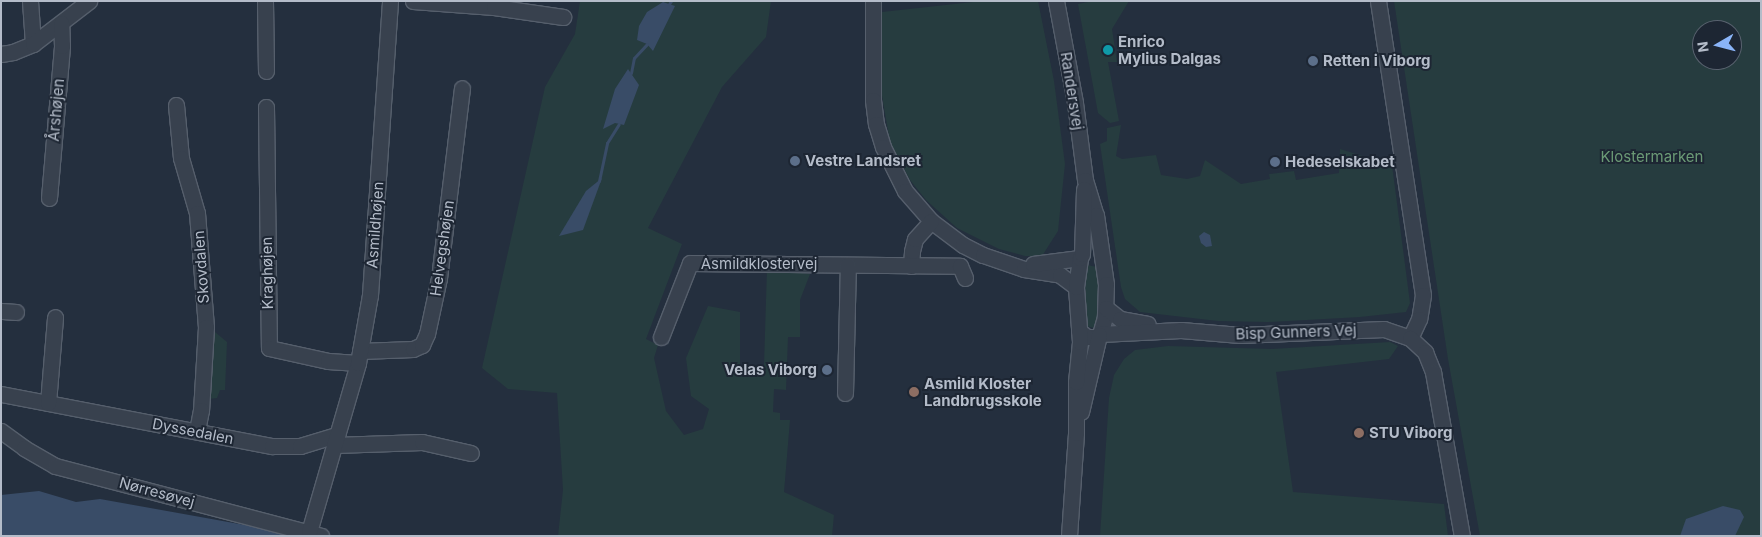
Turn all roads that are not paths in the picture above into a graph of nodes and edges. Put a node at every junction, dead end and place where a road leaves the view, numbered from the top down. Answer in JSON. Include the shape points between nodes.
{"nodes":[{"id":1,"x":30,"y":1,"type":"edge"},
{"id":2,"x":89,"y":1,"type":"edge"},
{"id":3,"x":265,"y":1,"type":"edge"},
{"id":4,"x":390,"y":1,"type":"edge"},
{"id":5,"x":413,"y":1,"type":"edge"},
{"id":6,"x":873,"y":1,"type":"edge"},
{"id":7,"x":1056,"y":1,"type":"edge"},
{"id":8,"x":1378,"y":1,"type":"edge"},
{"id":9,"x":563,"y":17,"type":"dead end"},
{"id":10,"x":61,"y":22,"type":"junction"},
{"id":11,"x":33,"y":44,"type":"junction"},
{"id":12,"x":1,"y":54,"type":"edge"},
{"id":13,"x":266,"y":71,"type":"dead end"},
{"id":14,"x":462,"y":88,"type":"dead end"},
{"id":15,"x":176,"y":105,"type":"dead end"},
{"id":16,"x":266,"y":107,"type":"dead end"},
{"id":17,"x":1085,"y":180,"type":"junction"},
{"id":18,"x":49,"y":198,"type":"dead end"},
{"id":19,"x":931,"y":221,"type":"junction"},
{"id":20,"x":1081,"y":256,"type":"junction"},
{"id":21,"x":1103,"y":260,"type":"junction"},
{"id":22,"x":1007,"y":264,"type":"junction"},
{"id":23,"x":848,"y":265,"type":"junction"},
{"id":24,"x":911,"y":266,"type":"junction"},
{"id":25,"x":965,"y":278,"type":"dead end"},
{"id":26,"x":1076,"y":287,"type":"junction"},
{"id":27,"x":1106,"y":308,"type":"junction"},
{"id":28,"x":55,"y":317,"type":"dead end"},
{"id":29,"x":1181,"y":330,"type":"junction"},
{"id":30,"x":1079,"y":331,"type":"junction"},
{"id":31,"x":1099,"y":334,"type":"junction"},
{"id":32,"x":661,"y":336,"type":"dead end"},
{"id":33,"x":1410,"y":338,"type":"junction"},
{"id":34,"x":359,"y":357,"type":"junction"},
{"id":35,"x":845,"y":393,"type":"dead end"},
{"id":36,"x":1,"y":394,"type":"edge"},
{"id":37,"x":48,"y":403,"type":"junction"},
{"id":38,"x":1,"y":431,"type":"edge"},
{"id":39,"x":197,"y":431,"type":"junction"},
{"id":40,"x":1076,"y":433,"type":"junction"},
{"id":41,"x":336,"y":440,"type":"junction"},
{"id":42,"x":471,"y":453,"type":"dead end"},
{"id":43,"x":315,"y":534,"type":"edge"},
{"id":44,"x":1069,"y":536,"type":"edge"},
{"id":45,"x":1462,"y":536,"type":"edge"}],
"edges":[{"from":1,"to":11,"type":"street"},
{"from":2,"to":10,"type":"street"},
{"from":3,"to":13,"type":"street"},
{"from":4,"to":34,"type":"street","name":"Asmildhøjen","via":[[370,295]]},
{"from":5,"to":9,"type":"street","via":[[494,7]]},
{"from":6,"to":19,"type":"street","via":[[876,124],[893,170]]},
{"from":7,"to":17,"type":"street","name":"Randersvej"},
{"from":8,"to":33,"type":"street","via":[[1423,295],[1419,318]]},
{"from":10,"to":11,"type":"street"},
{"from":10,"to":18,"type":"street","name":"Årshøjen","via":[[62,46]]},
{"from":11,"to":12,"type":"street"},
{"from":14,"to":34,"type":"street","name":"Helvegshøjen","via":[[439,278],[427,334],[422,344],[413,349]]},
{"from":15,"to":39,"type":"street","name":"Skovdalen","via":[[181,158],[198,213],[206,327]]},
{"from":16,"to":34,"type":"street","name":"Kraghøjen","via":[[269,348],[328,362]]},
{"from":17,"to":20,"type":"street","name":"Randersvej"},
{"from":17,"to":21,"type":"street","name":"Randersvej","via":[[1096,215]]},
{"from":19,"to":22,"type":"street","via":[[963,245]]},
{"from":19,"to":24,"type":"street","via":[[916,239]]},
{"from":20,"to":21,"type":"street","via":[[1096,254]]},
{"from":20,"to":22,"type":"street","via":[[1050,264]]},
{"from":20,"to":26,"type":"street","name":"Randersvej"},
{"from":21,"to":27,"type":"street","name":"Randersvej"},
{"from":22,"to":26,"type":"street","via":[[1060,275]]},
{"from":23,"to":24,"type":"street","name":"Asmildklostervej"},
{"from":23,"to":32,"type":"street","name":"Asmildklostervej","via":[[690,263]]},
{"from":23,"to":35,"type":"street"},
{"from":24,"to":25,"type":"street","name":"Asmildklostervej","via":[[960,266]]},
{"from":26,"to":30,"type":"street","name":"Randersvej"},
{"from":27,"to":29,"type":"street","name":"Bisp Gunners Vej","via":[[1120,319]]},
{"from":27,"to":31,"type":"street","name":"Randersvej"},
{"from":28,"to":37,"type":"street"},
{"from":29,"to":31,"type":"street","name":"Bisp Gunners Vej"},
{"from":29,"to":33,"type":"street","name":"Bisp Gunners Vej","via":[[1240,335],[1384,329]]},
{"from":30,"to":31,"type":"street","name":"Bisp Gunners Vej","via":[[1087,337]]},
{"from":30,"to":40,"type":"street","name":"Randersvej"},
{"from":31,"to":40,"type":"street","name":"Randersvej"},
{"from":33,"to":45,"type":"street","via":[[1425,352],[1433,372]]},
{"from":34,"to":41,"type":"street","name":"Asmildhøjen"},
{"from":36,"to":37,"type":"street","name":"Dyssedalen"},
{"from":37,"to":39,"type":"street","name":"Dyssedalen"},
{"from":38,"to":43,"type":"street","name":"Nørresøvej","via":[[55,466]]},
{"from":39,"to":41,"type":"street","name":"Dyssedalen","via":[[272,446],[300,446]]},
{"from":40,"to":44,"type":"street"},
{"from":41,"to":42,"type":"street","via":[[422,442]]},
{"from":41,"to":43,"type":"street","name":"Asmildhøjen"}]}
